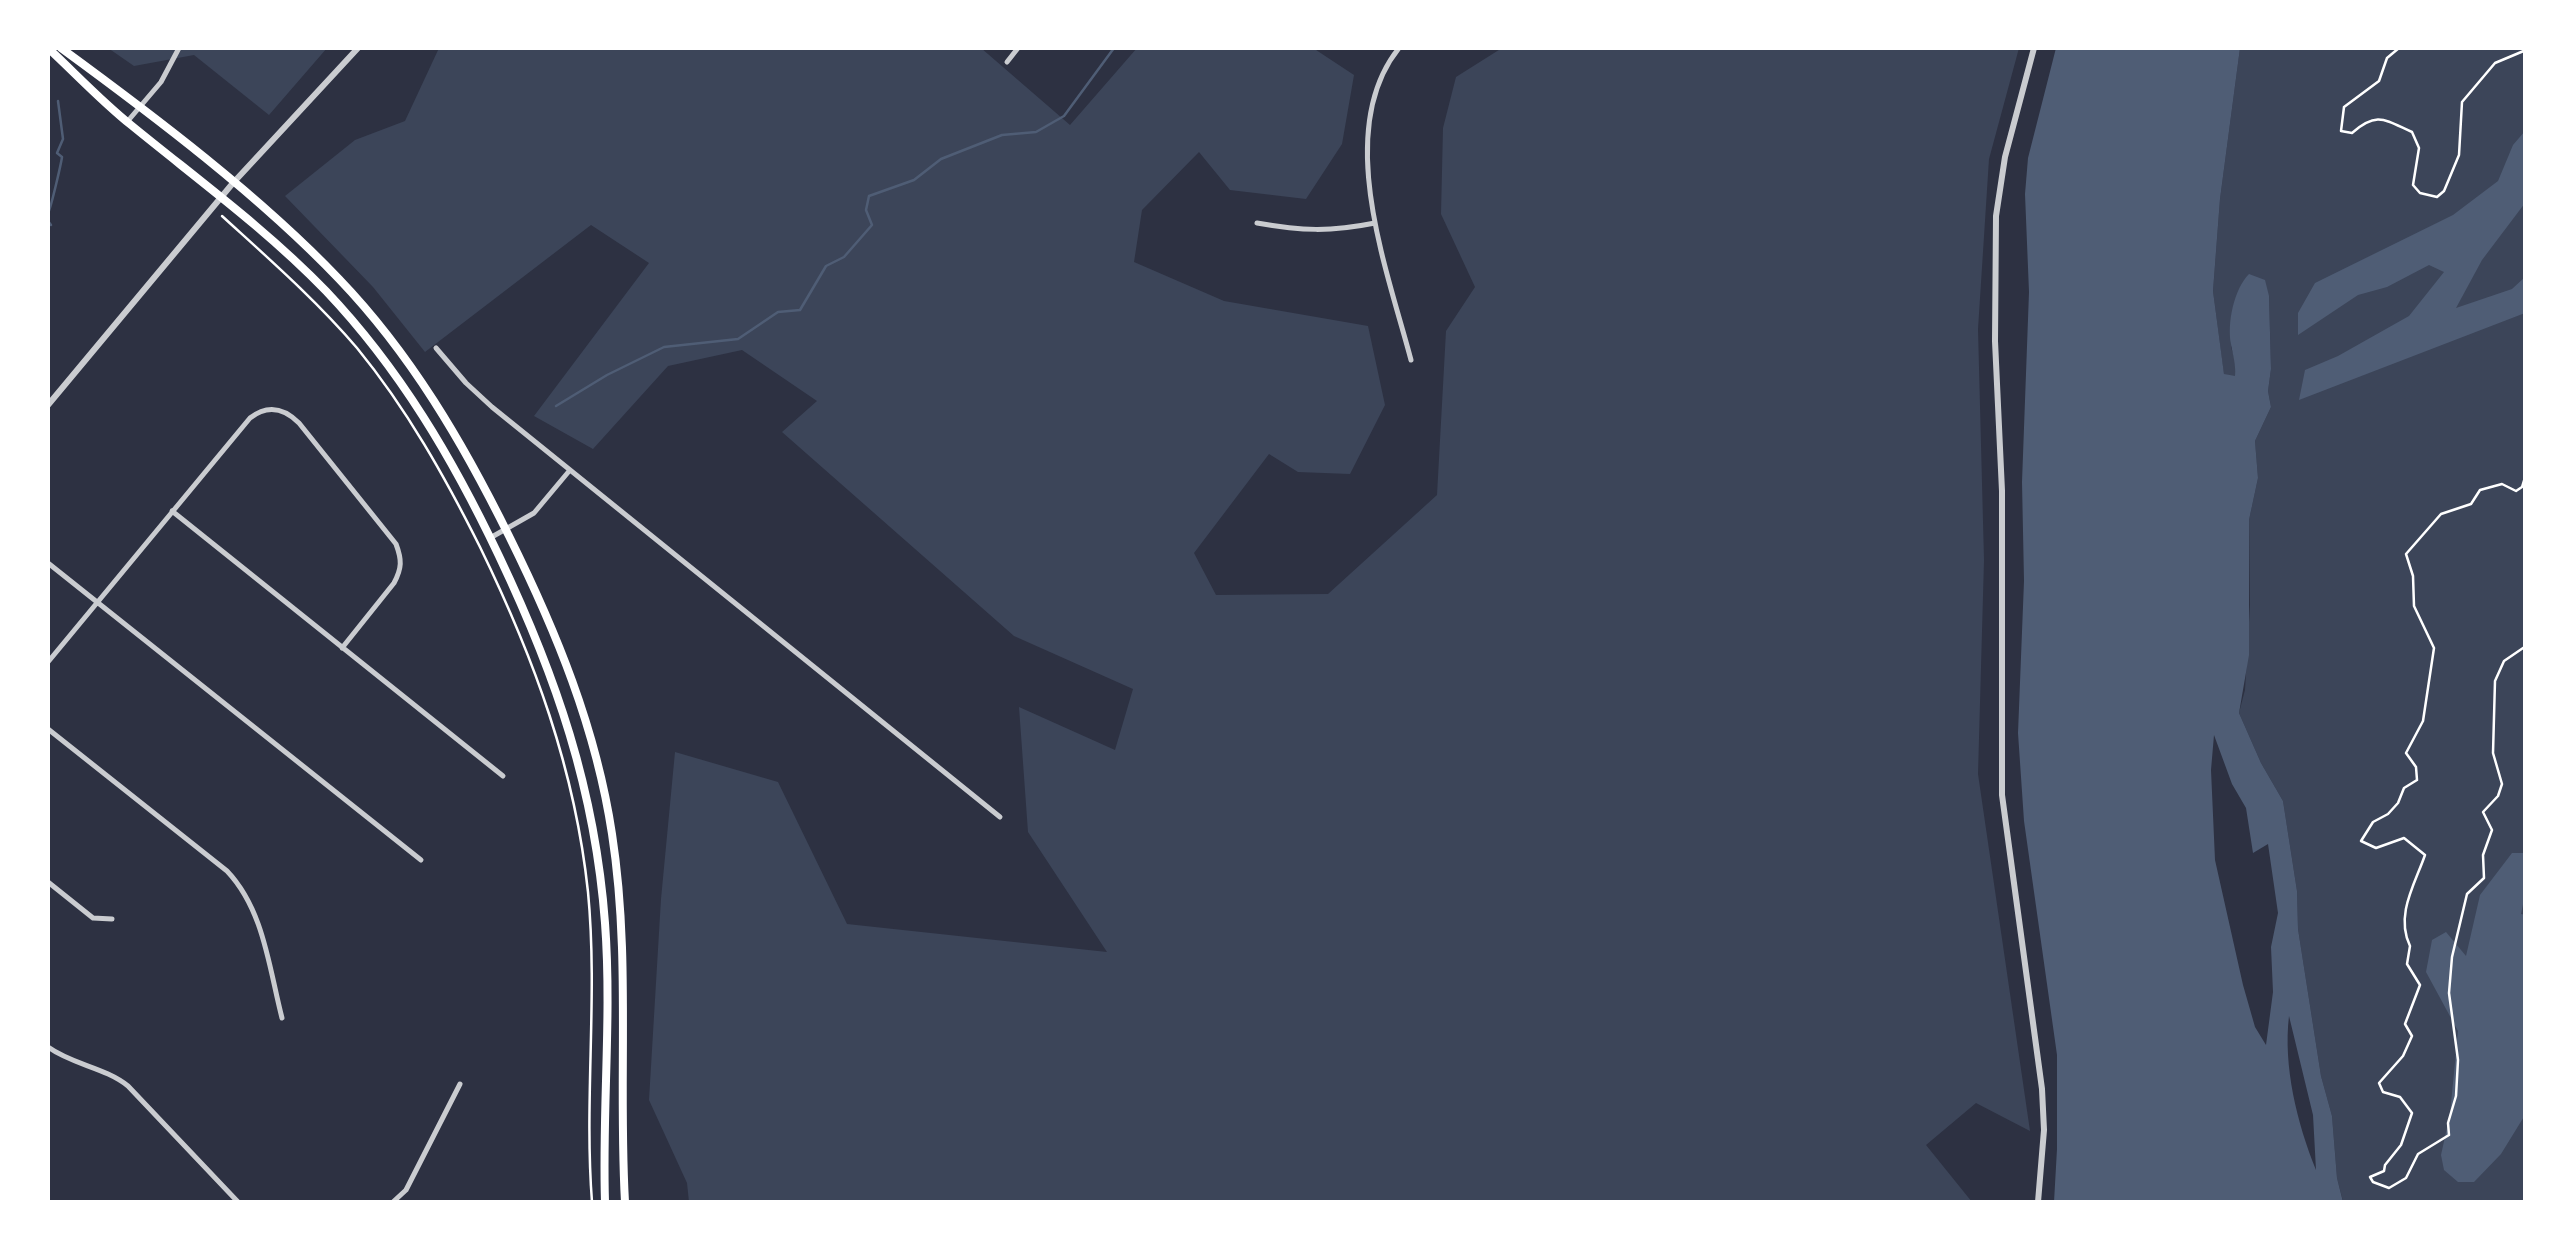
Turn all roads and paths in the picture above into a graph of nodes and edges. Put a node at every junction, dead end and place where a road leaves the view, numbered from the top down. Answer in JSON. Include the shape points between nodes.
{"nodes":[{"id":1,"x":48,"y":48,"type":"edge"},
{"id":2,"x":61,"y":48,"type":"edge"},
{"id":3,"x":179,"y":48,"type":"edge"},
{"id":4,"x":358,"y":48,"type":"edge"},
{"id":5,"x":1018,"y":48,"type":"edge"},
{"id":6,"x":1399,"y":48,"type":"edge"},
{"id":7,"x":2034,"y":48,"type":"edge"},
{"id":8,"x":2397,"y":48,"type":"edge"},
{"id":9,"x":2526,"y":50,"type":"edge"},
{"id":10,"x":1007,"y":62,"type":"dead end"},
{"id":11,"x":139,"y":108,"type":"junction"},
{"id":12,"x":127,"y":122,"type":"junction"},
{"id":13,"x":233,"y":183,"type":"junction"},
{"id":14,"x":222,"y":197,"type":"junction"},
{"id":15,"x":222,"y":216,"type":"dead end"},
{"id":16,"x":1257,"y":223,"type":"dead end"},
{"id":17,"x":1375,"y":223,"type":"junction"},
{"id":18,"x":436,"y":348,"type":"dead end"},
{"id":19,"x":1410,"y":360,"type":"dead end"},
{"id":20,"x":48,"y":405,"type":"edge"},
{"id":21,"x":570,"y":470,"type":"junction"},
{"id":22,"x":2526,"y":474,"type":"edge"},
{"id":23,"x":172,"y":512,"type":"junction"},
{"id":24,"x":506,"y":530,"type":"junction"},
{"id":25,"x":490,"y":538,"type":"junction"},
{"id":26,"x":48,"y":562,"type":"edge"},
{"id":27,"x":97,"y":602,"type":"junction"},
{"id":28,"x":2526,"y":646,"type":"edge"},
{"id":29,"x":342,"y":648,"type":"junction"},
{"id":30,"x":48,"y":662,"type":"edge"},
{"id":31,"x":48,"y":729,"type":"edge"},
{"id":32,"x":502,"y":776,"type":"dead end"},
{"id":33,"x":1000,"y":818,"type":"dead end"},
{"id":34,"x":421,"y":860,"type":"dead end"},
{"id":35,"x":48,"y":882,"type":"edge"},
{"id":36,"x":112,"y":919,"type":"dead end"},
{"id":37,"x":282,"y":1018,"type":"dead end"},
{"id":38,"x":48,"y":1047,"type":"edge"},
{"id":39,"x":460,"y":1084,"type":"dead end"},
{"id":40,"x":238,"y":1202,"type":"edge"},
{"id":41,"x":394,"y":1202,"type":"edge"},
{"id":42,"x":592,"y":1202,"type":"edge"},
{"id":43,"x":605,"y":1202,"type":"edge"},
{"id":44,"x":625,"y":1202,"type":"edge"},
{"id":45,"x":2038,"y":1202,"type":"edge"}],
"edges":[{"from":1,"to":12,"type":"main road"},
{"from":2,"to":11,"type":"main road"},
{"from":3,"to":11,"type":"street"},
{"from":4,"to":13,"type":"street"},
{"from":5,"to":10,"type":"street"},
{"from":6,"to":17,"type":"street","via":[[1377,84],[1369,116]]},
{"from":7,"to":45,"type":"street","via":[[2000,184],[1995,278],[2002,795],[2042,1089]]},
{"from":8,"to":9,"type":"path","via":[[2379,81],[2344,107],[2340,126],[2348,134],[2382,119],[2412,132],[2420,148],[2413,185],[2437,197],[2459,155],[2462,102],[2495,62]]},
{"from":11,"to":12,"type":"street"},
{"from":11,"to":13,"type":"main road"},
{"from":12,"to":14,"type":"main road"},
{"from":13,"to":14,"type":"street"},
{"from":13,"to":24,"type":"main road","via":[[341,280],[394,344],[442,410]]},
{"from":14,"to":20,"type":"street"},
{"from":14,"to":25,"type":"main road","via":[[327,292],[382,357],[428,421]]},
{"from":15,"to":42,"type":"path","via":[[318,306],[394,396],[454,496],[536,671],[574,801],[588,894]]},
{"from":16,"to":17,"type":"street","via":[[1303,232]]},
{"from":17,"to":19,"type":"street"},
{"from":18,"to":21,"type":"street","via":[[474,391]]},
{"from":21,"to":24,"type":"street","via":[[534,514]]},
{"from":21,"to":33,"type":"street"},
{"from":22,"to":28,"type":"path","via":[[2516,491],[2496,484],[2480,490],[2468,506],[2441,514],[2406,554],[2414,606],[2434,648],[2423,721],[2406,753],[2417,780],[2361,841],[2376,848],[2404,838],[2426,855],[2404,917],[2407,964],[2420,989],[2405,1024],[2412,1036],[2378,1083],[2412,1113],[2398,1152],[2384,1171],[2370,1176],[2389,1188],[2406,1178],[2418,1154],[2448,1136],[2458,1060],[2452,958],[2467,894],[2484,878],[2492,830],[2484,812],[2501,788],[2493,753],[2495,681],[2504,662]]},
{"from":23,"to":27,"type":"street"},
{"from":23,"to":29,"type":"street"},
{"from":23,"to":29,"type":"street","via":[[250,418],[276,408],[292,416],[402,558],[394,583]]},
{"from":24,"to":25,"type":"street"},
{"from":24,"to":44,"type":"main road","via":[[573,681],[610,822],[622,920]]},
{"from":25,"to":43,"type":"main road","via":[[552,674],[580,762],[594,838],[606,924]]},
{"from":26,"to":27,"type":"street"},
{"from":27,"to":30,"type":"street"},
{"from":27,"to":34,"type":"street"},
{"from":29,"to":32,"type":"street"},
{"from":31,"to":37,"type":"street","via":[[242,887],[258,922]]},
{"from":35,"to":36,"type":"street","via":[[93,918]]},
{"from":38,"to":40,"type":"street","via":[[128,1086]]},
{"from":39,"to":41,"type":"street"}]}
